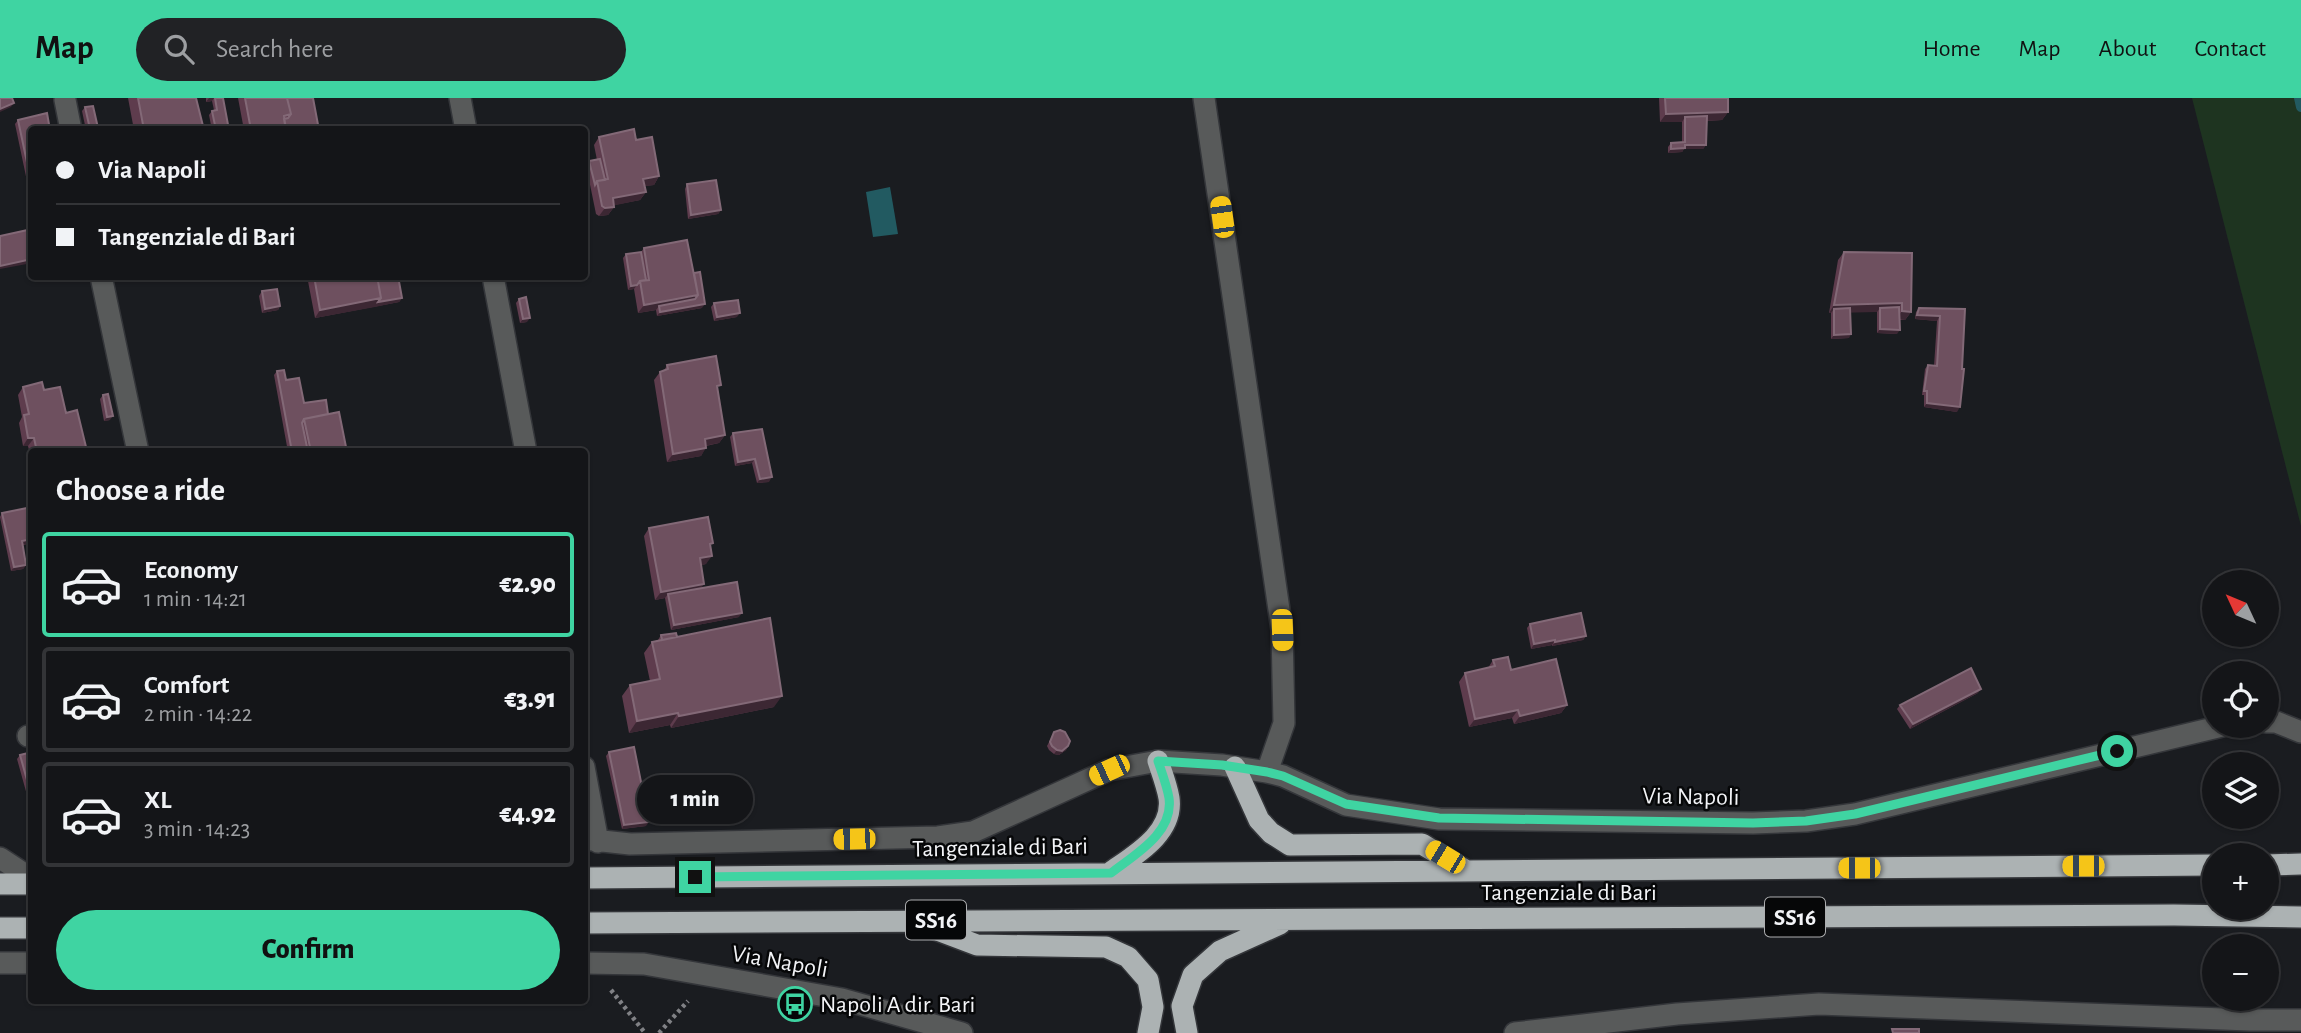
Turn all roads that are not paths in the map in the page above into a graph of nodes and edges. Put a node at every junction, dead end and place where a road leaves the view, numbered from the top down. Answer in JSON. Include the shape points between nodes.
{"nodes":[{"id":1,"x":460,"y":98,"type":"edge"},
{"id":2,"x":1204,"y":98,"type":"edge"},
{"id":3,"x":65,"y":100,"type":"dead end"},
{"id":4,"x":70,"y":126,"type":"edge"},
{"id":5,"x":465,"y":126,"type":"edge"},
{"id":6,"x":102,"y":280,"type":"edge"},
{"id":7,"x":494,"y":280,"type":"edge"},
{"id":8,"x":137,"y":448,"type":"edge"},
{"id":9,"x":525,"y":448,"type":"edge"},
{"id":10,"x":2279,"y":723,"type":"edge"},
{"id":11,"x":2202,"y":731,"type":"edge"},
{"id":12,"x":2301,"y":732,"type":"edge"},
{"id":13,"x":1158,"y":761,"type":"junction"},
{"id":14,"x":1236,"y":767,"type":"junction"},
{"id":15,"x":1267,"y":772,"type":"junction"},
{"id":16,"x":588,"y":809,"type":"edge"},
{"id":17,"x":591,"y":841,"type":"edge"},
{"id":18,"x":0,"y":858,"type":"edge"},
{"id":19,"x":2301,"y":864,"type":"edge"},
{"id":20,"x":2202,"y":865,"type":"edge"},
{"id":21,"x":2279,"y":865,"type":"edge"},
{"id":22,"x":1467,"y":871,"type":"junction"},
{"id":23,"x":1111,"y":873,"type":"junction"},
{"id":24,"x":28,"y":878,"type":"edge"},
{"id":25,"x":588,"y":878,"type":"edge"},
{"id":26,"x":28,"y":881,"type":"edge"},
{"id":27,"x":0,"y":884,"type":"edge"},
{"id":28,"x":2301,"y":917,"type":"edge"},
{"id":29,"x":913,"y":920,"type":"junction"},
{"id":30,"x":1288,"y":920,"type":"junction"},
{"id":31,"x":588,"y":923,"type":"edge"},
{"id":32,"x":0,"y":928,"type":"edge"},
{"id":33,"x":28,"y":928,"type":"edge"},
{"id":34,"x":0,"y":963,"type":"edge"},
{"id":35,"x":28,"y":963,"type":"edge"},
{"id":36,"x":588,"y":963,"type":"edge"},
{"id":37,"x":2301,"y":1020,"type":"edge"},
{"id":38,"x":962,"y":1033,"type":"edge"},
{"id":39,"x":1148,"y":1033,"type":"edge"},
{"id":40,"x":1187,"y":1033,"type":"edge"},
{"id":41,"x":1515,"y":1033,"type":"edge"}],
"edges":[{"from":1,"to":5,"type":"street"},
{"from":2,"to":15,"type":"street","via":[[1282,630],[1284,723]]},
{"from":3,"to":4,"type":"street"},
{"from":6,"to":8,"type":"street"},
{"from":7,"to":9,"type":"street"},
{"from":10,"to":12,"type":"street"},
{"from":11,"to":15,"type":"street","name":"Via Napoli","via":[[1855,814],[1806,821],[1439,818],[1346,804]]},
{"from":13,"to":14,"type":"street","name":"Via Napoli"},
{"from":13,"to":17,"type":"street","name":"Via Napoli","via":[[1109,770],[973,832],[937,837]]},
{"from":13,"to":23,"type":"highway","via":[[1169,801],[1165,822],[1154,839]]},
{"from":14,"to":15,"type":"street","name":"Via Napoli"},
{"from":14,"to":22,"type":"highway","via":[[1259,820],[1290,845],[1422,844]]},
{"from":16,"to":17,"type":"street"},
{"from":18,"to":24,"type":"street"},
{"from":19,"to":21,"type":"highway"},
{"from":20,"to":22,"type":"highway","name":"Tangenziale di Bari","number":"SS16"},
{"from":22,"to":23,"type":"highway","name":"Tangenziale di Bari","number":"SS16"},
{"from":23,"to":25,"type":"highway","name":"Tangenziale di Bari","number":"SS16"},
{"from":26,"to":27,"type":"highway"},
{"from":28,"to":30,"type":"highway","name":"Tangenziale di Bari","number":"SS16"},
{"from":29,"to":30,"type":"highway","name":"Tangenziale di Bari","number":"SS16"},
{"from":29,"to":31,"type":"highway","name":"Tangenziale di Bari","number":"SS16"},
{"from":29,"to":39,"type":"highway","via":[[977,945],[1106,947],[1128,957],[1148,980],[1153,1007]]},
{"from":30,"to":40,"type":"highway","via":[[1220,951],[1194,975],[1182,1006]]},
{"from":32,"to":33,"type":"highway"},
{"from":34,"to":35,"type":"street"},
{"from":36,"to":38,"type":"street","name":"Via Napoli","via":[[644,964],[842,999]]},
{"from":37,"to":41,"type":"street","via":[[1819,1004],[1676,1014]]}]}
